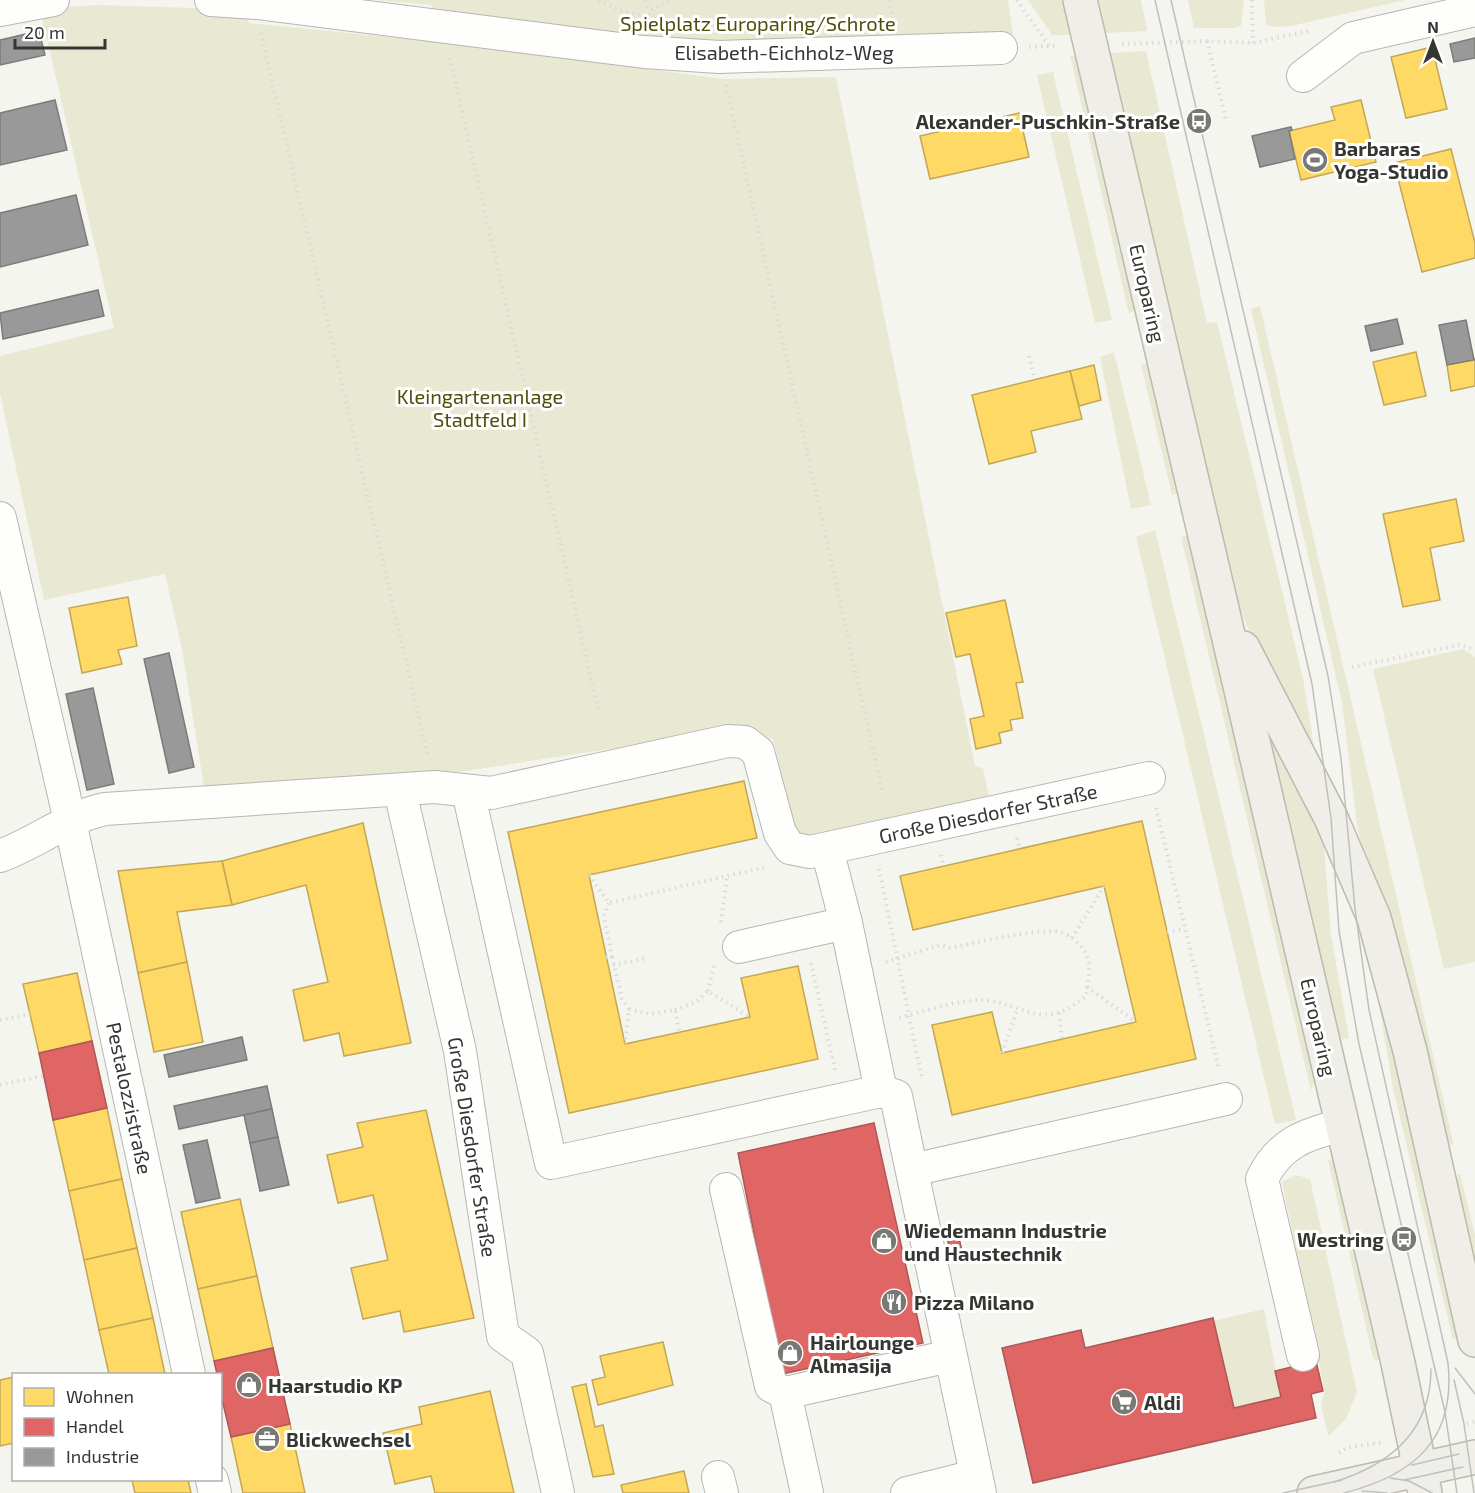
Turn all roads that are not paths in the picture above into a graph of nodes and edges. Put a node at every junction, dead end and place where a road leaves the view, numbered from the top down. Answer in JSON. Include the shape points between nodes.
{"nodes":[{"id":1,"x":53,"y":0,"type":"edge"},
{"id":2,"x":211,"y":0,"type":"edge"},
{"id":3,"x":1080,"y":0,"type":"edge"},
{"id":4,"x":0,"y":10,"type":"edge"},
{"id":5,"x":1475,"y":10,"type":"edge"},
{"id":6,"x":1001,"y":48,"type":"road end"},
{"id":7,"x":1303,"y":76,"type":"dead end"},
{"id":8,"x":0,"y":518,"type":"edge"},
{"id":9,"x":1216,"y":586,"type":"junction"},
{"id":10,"x":1149,"y":778,"type":"road end"},
{"id":11,"x":400,"y":790,"type":"junction"},
{"id":12,"x":468,"y":790,"type":"junction"},
{"id":13,"x":70,"y":821,"type":"junction"},
{"id":14,"x":827,"y":849,"type":"junction"},
{"id":15,"x":0,"y":856,"type":"edge"},
{"id":16,"x":846,"y":923,"type":"junction"},
{"id":17,"x":739,"y":947,"type":"dead end"},
{"id":18,"x":881,"y":1091,"type":"junction"},
{"id":19,"x":1226,"y":1099,"type":"road end"},
{"id":20,"x":1342,"y":1125,"type":"junction"},
{"id":21,"x":912,"y":1170,"type":"junction"},
{"id":22,"x":726,"y":1189,"type":"dead end"},
{"id":23,"x":1475,"y":1340,"type":"edge"},
{"id":24,"x":1303,"y":1355,"type":"dead end"},
{"id":25,"x":950,"y":1356,"type":"junction"},
{"id":26,"x":189,"y":1373,"type":"edge"},
{"id":27,"x":785,"y":1393,"type":"junction"},
{"id":28,"x":1475,"y":1457,"type":"edge"},
{"id":29,"x":1423,"y":1481,"type":"edge"},
{"id":30,"x":977,"y":1485,"type":"edge"},
{"id":31,"x":558,"y":1493,"type":"edge"},
{"id":32,"x":807,"y":1493,"type":"edge"},
{"id":33,"x":907,"y":1493,"type":"edge"},
{"id":34,"x":1314,"y":1493,"type":"edge"}],
"edges":[{"from":1,"to":4,"type":"street"},
{"from":2,"to":6,"type":"street","name":"Elisabeth-Eichholz-Weg","via":[[644,52],[719,57]]},
{"from":3,"to":9,"type":"main road","name":"Europaring"},
{"from":5,"to":7,"type":"street","via":[[1353,38]]},
{"from":8,"to":13,"type":"street","name":"Pestalozzistraße"},
{"from":9,"to":20,"type":"main road","name":"Europaring"},
{"from":9,"to":23,"type":"main road","name":"Europaring","via":[[1244,650],[1331,818],[1374,918],[1410,1051]]},
{"from":10,"to":14,"type":"street","name":"Große Diesdorfer Straße"},
{"from":11,"to":12,"type":"street"},
{"from":11,"to":13,"type":"street","via":[[105,809]]},
{"from":11,"to":31,"type":"street","name":"Große Diesdorfer Straße","via":[[460,1051],[503,1336],[527,1353]]},
{"from":12,"to":14,"type":"street","name":"Große Diesdorfer Straße","via":[[491,792],[728,741],[746,742],[758,752],[780,833],[790,848],[810,852]]},
{"from":12,"to":18,"type":"street","via":[[551,1163]]},
{"from":13,"to":15,"type":"street"},
{"from":13,"to":26,"type":"street","name":"Pestalozzistraße"},
{"from":14,"to":16,"type":"street"},
{"from":16,"to":17,"type":"street"},
{"from":16,"to":18,"type":"street"},
{"from":18,"to":21,"type":"street","via":[[896,1096]]},
{"from":19,"to":21,"type":"street"},
{"from":20,"to":24,"type":"street","via":[[1288,1144],[1270,1163],[1262,1179]]},
{"from":20,"to":29,"type":"main road","name":"Europaring"},
{"from":21,"to":25,"type":"street"},
{"from":22,"to":27,"type":"street","via":[[771,1386]]},
{"from":25,"to":27,"type":"street"},
{"from":25,"to":30,"type":"street"},
{"from":27,"to":32,"type":"street"},
{"from":28,"to":29,"type":"main road"},
{"from":29,"to":34,"type":"main road"},
{"from":30,"to":33,"type":"street"}]}
